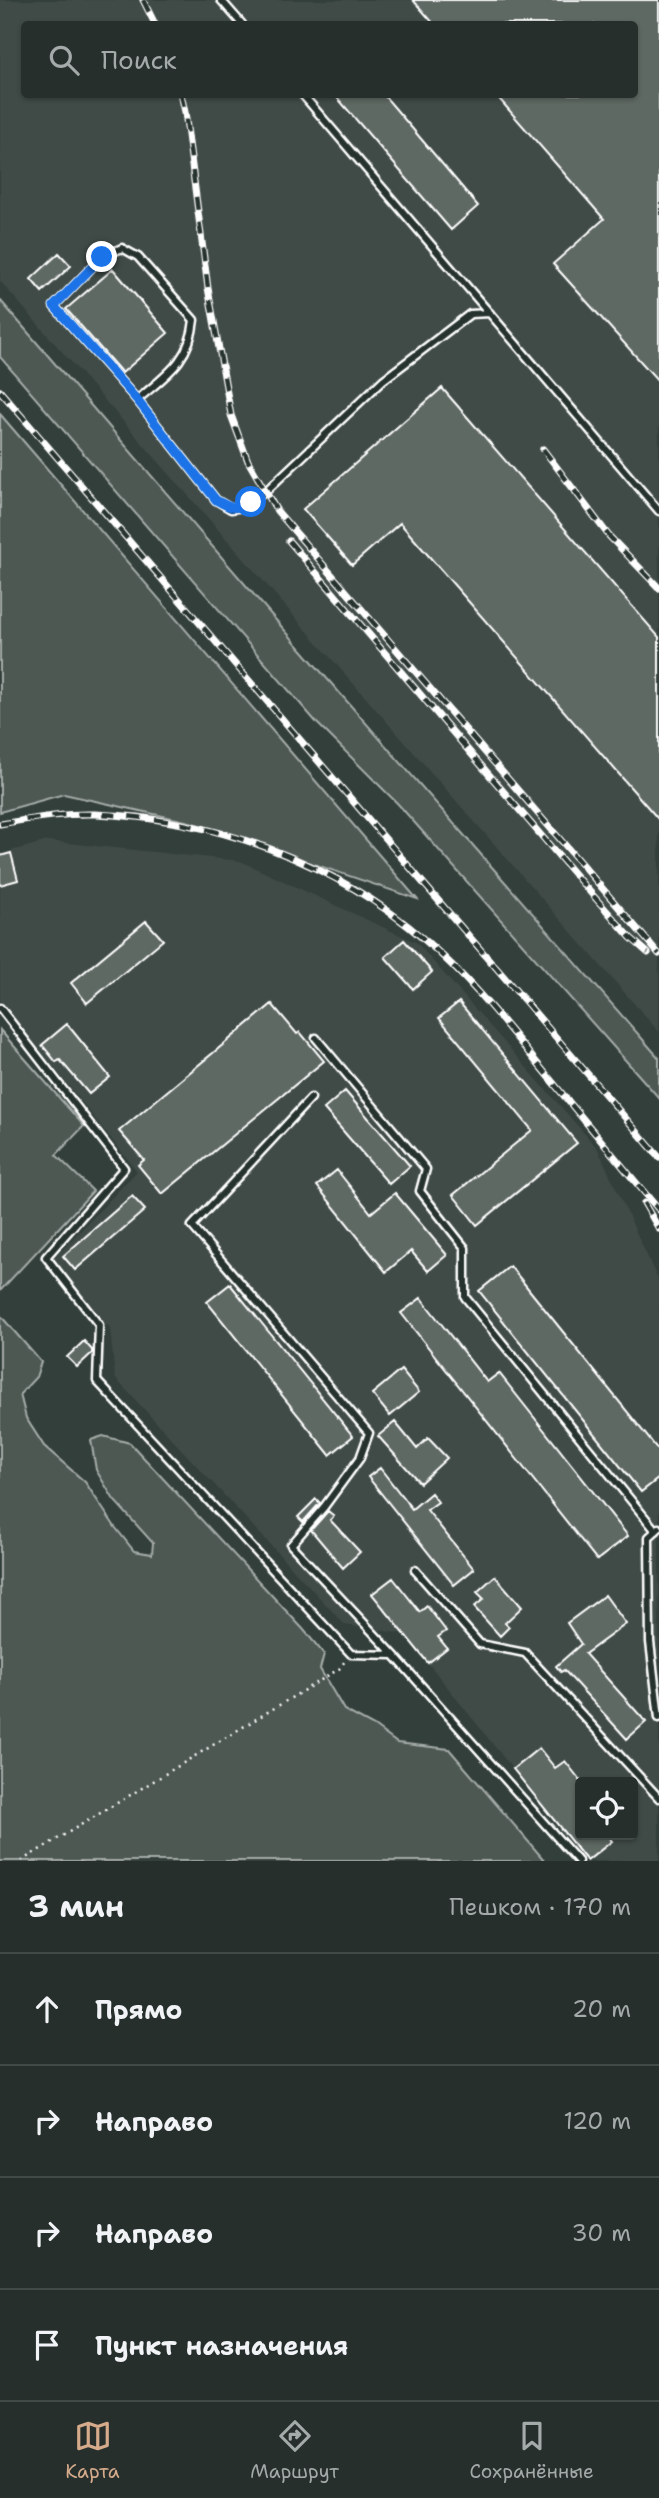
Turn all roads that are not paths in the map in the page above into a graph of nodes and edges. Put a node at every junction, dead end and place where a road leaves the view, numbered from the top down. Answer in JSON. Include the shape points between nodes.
{"nodes":[{"id":1,"x":221,"y":0,"type":"edge"},
{"id":2,"x":239,"y":21,"type":"edge"},
{"id":3,"x":305,"y":98,"type":"edge"},
{"id":4,"x":490,"y":313,"type":"junction"},
{"id":5,"x":137,"y":400,"type":"junction"},
{"id":6,"x":659,"y":511,"type":"edge"},
{"id":7,"x":0,"y":1008,"type":"edge"},
{"id":8,"x":316,"y":1038,"type":"dead end"},
{"id":9,"x":312,"y":1098,"type":"dead end"},
{"id":10,"x":658,"y":1529,"type":"edge"},
{"id":11,"x":415,"y":1570,"type":"dead end"},
{"id":12,"x":394,"y":1656,"type":"junction"},
{"id":13,"x":659,"y":1718,"type":"edge"},
{"id":14,"x":659,"y":1798,"type":"edge"},
{"id":15,"x":578,"y":1861,"type":"edge"}],
"edges":[{"from":1,"to":2,"type":"lane"},
{"from":3,"to":4,"type":"lane"},
{"from":4,"to":5,"type":"lane","via":[[470,314],[383,380],[265,492],[242,508],[231,509],[216,500]]},
{"from":4,"to":6,"type":"lane"},
{"from":5,"to":5,"type":"lane","via":[[179,364],[192,339],[194,320],[138,257],[122,248],[102,257],[54,306]]},
{"from":7,"to":12,"type":"lane","via":[[124,1168],[46,1257],[99,1325],[97,1381],[351,1654]]},
{"from":8,"to":10,"type":"lane","via":[[426,1169],[420,1191],[464,1248],[465,1297]]},
{"from":9,"to":12,"type":"lane","via":[[192,1226],[369,1433],[360,1458],[291,1545]]},
{"from":10,"to":13,"type":"lane","via":[[649,1537],[650,1642]]},
{"from":11,"to":14,"type":"lane","via":[[480,1644],[525,1653]]},
{"from":12,"to":15,"type":"lane"}]}
